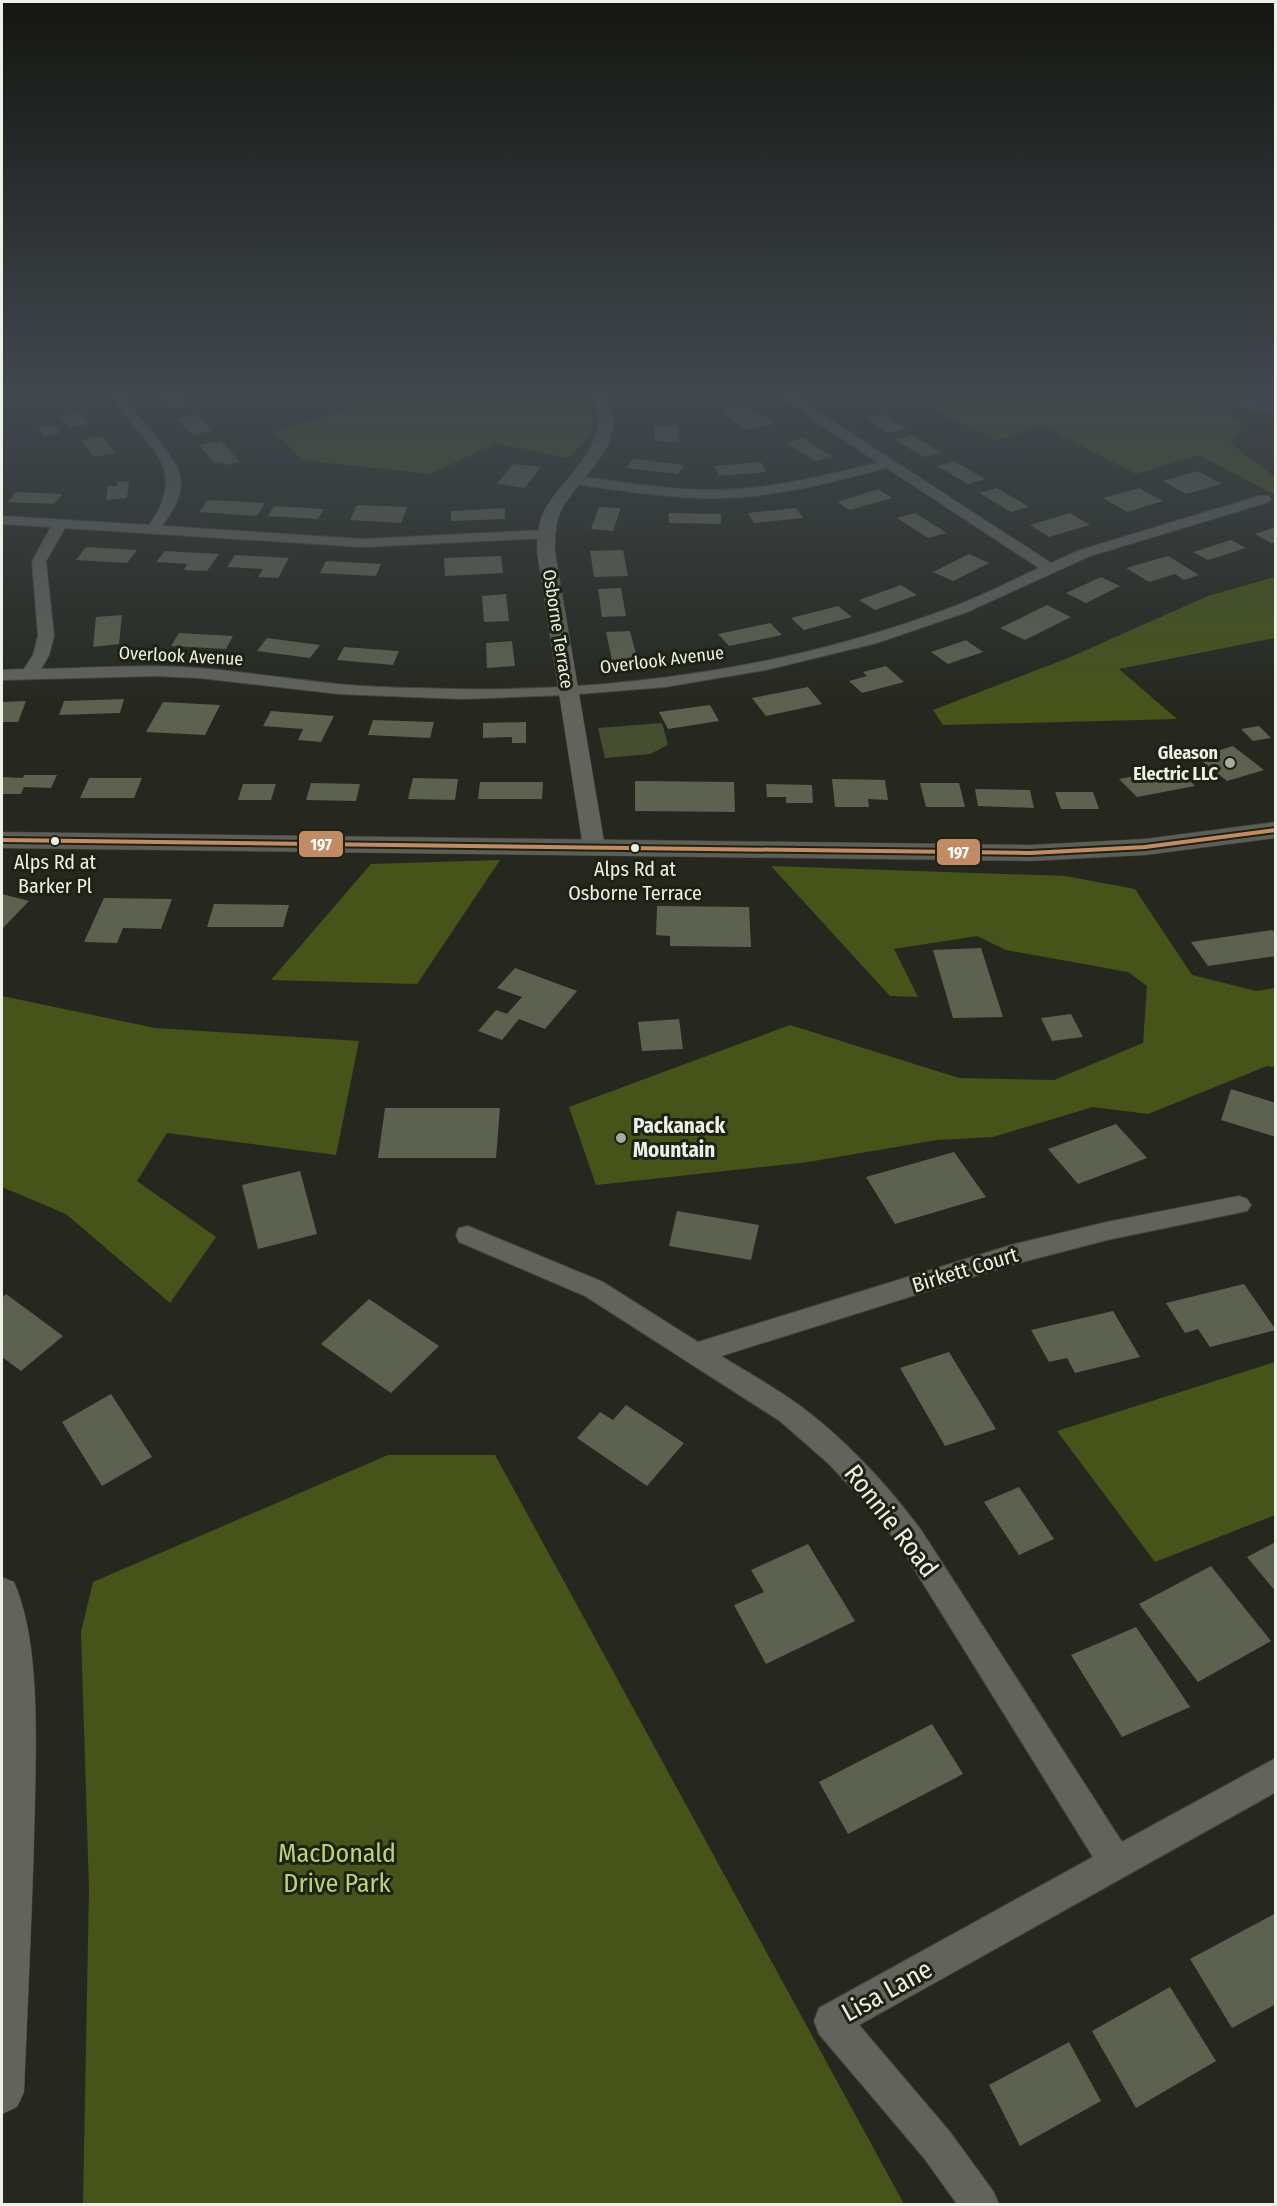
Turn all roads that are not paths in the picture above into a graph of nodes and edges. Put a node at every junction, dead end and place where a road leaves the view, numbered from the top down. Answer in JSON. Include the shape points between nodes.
{"nodes":[{"id":1,"x":172,"y":498,"type":"edge"},
{"id":2,"x":562,"y":498,"type":"edge"},
{"id":3,"x":942,"y":498,"type":"edge"},
{"id":4,"x":1264,"y":499,"type":"dead end"},
{"id":5,"x":2,"y":520,"type":"edge"},
{"id":6,"x":61,"y":523,"type":"junction"},
{"id":7,"x":153,"y":529,"type":"junction"},
{"id":8,"x":546,"y":534,"type":"junction"},
{"id":9,"x":1049,"y":568,"type":"junction"},
{"id":10,"x":30,"y":674,"type":"junction"},
{"id":11,"x":2,"y":675,"type":"edge"},
{"id":12,"x":567,"y":690,"type":"junction"},
{"id":13,"x":1275,"y":830,"type":"edge"},
{"id":14,"x":2,"y":840,"type":"edge"},
{"id":15,"x":594,"y":847,"type":"junction"},
{"id":16,"x":1239,"y":1205,"type":"dead end"},
{"id":17,"x":468,"y":1234,"type":"dead end"},
{"id":18,"x":696,"y":1353,"type":"junction"},
{"id":19,"x":2,"y":1594,"type":"edge"},
{"id":20,"x":1275,"y":1774,"type":"edge"},
{"id":21,"x":1116,"y":1863,"type":"junction"},
{"id":22,"x":2,"y":2092,"type":"edge"},
{"id":23,"x":980,"y":2205,"type":"edge"}],
"edges":[{"from":1,"to":7,"type":"street"},
{"from":2,"to":8,"type":"street","name":"Osborne Terrace","via":[[552,512]]},
{"from":3,"to":9,"type":"street"},
{"from":4,"to":9,"type":"street","name":"Overlook Avenue","via":[[1123,540]]},
{"from":5,"to":6,"type":"street"},
{"from":6,"to":7,"type":"street"},
{"from":6,"to":10,"type":"street","via":[[39,561],[46,636]]},
{"from":7,"to":8,"type":"street","via":[[363,543]]},
{"from":8,"to":12,"type":"street","name":"Osborne Terrace","via":[[553,609]]},
{"from":9,"to":12,"type":"street","name":"Overlook Avenue","via":[[963,609],[820,653],[702,676]]},
{"from":10,"to":11,"type":"street","name":"Overlook Avenue"},
{"from":10,"to":12,"type":"street","name":"Overlook Avenue","via":[[199,673],[399,693]]},
{"from":12,"to":15,"type":"street","name":"Osborne Terrace"},
{"from":13,"to":15,"type":"main road","via":[[1145,847],[1030,853]]},
{"from":14,"to":15,"type":"main road"},
{"from":16,"to":18,"type":"street","name":"Birkett Court","via":[[1011,1255]]},
{"from":17,"to":18,"type":"street","name":"Ronnie Road","via":[[594,1289]]},
{"from":18,"to":21,"type":"street","name":"Ronnie Road","via":[[789,1413],[839,1455],[884,1503],[911,1539]]},
{"from":19,"to":22,"type":"street","via":[[14,1655],[17,1723]]},
{"from":20,"to":21,"type":"street"},
{"from":21,"to":23,"type":"street","name":"Lisa Lane","via":[[832,2021],[937,2145]]}]}
